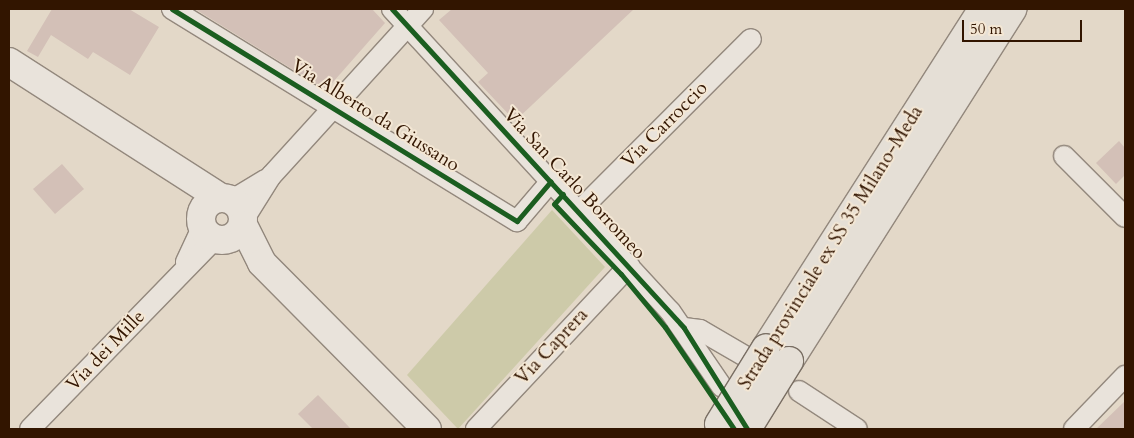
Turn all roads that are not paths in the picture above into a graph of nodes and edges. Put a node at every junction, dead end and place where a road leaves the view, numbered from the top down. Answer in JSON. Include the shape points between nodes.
{"nodes":[{"id":1,"x":172,"y":9,"type":"edge"},
{"id":2,"x":392,"y":9,"type":"edge"},
{"id":3,"x":423,"y":9,"type":"edge"},
{"id":4,"x":994,"y":14,"type":"edge"},
{"id":5,"x":408,"y":26,"type":"junction"},
{"id":6,"x":751,"y":39,"type":"dead end"},
{"id":7,"x":9,"y":62,"type":"edge"},
{"id":8,"x":332,"y":108,"type":"junction"},
{"id":9,"x":158,"y":156,"type":"junction"},
{"id":10,"x":1064,"y":156,"type":"dead end"},
{"id":11,"x":551,"y":181,"type":"junction"},
{"id":12,"x":1122,"y":209,"type":"edge"},
{"id":13,"x":234,"y":210,"type":"junction"},
{"id":14,"x":579,"y":211,"type":"junction"},
{"id":15,"x":210,"y":231,"type":"junction"},
{"id":16,"x":262,"y":262,"type":"junction"},
{"id":17,"x":629,"y":266,"type":"junction"},
{"id":18,"x":684,"y":328,"type":"junction"},
{"id":19,"x":766,"y":355,"type":"junction"},
{"id":20,"x":1125,"y":376,"type":"edge"},
{"id":21,"x":722,"y":387,"type":"dead end"},
{"id":22,"x":799,"y":391,"type":"dead end"},
{"id":23,"x":717,"y":427,"type":"edge"},
{"id":24,"x":30,"y":429,"type":"edge"},
{"id":25,"x":427,"y":429,"type":"edge"},
{"id":26,"x":476,"y":429,"type":"edge"},
{"id":27,"x":747,"y":429,"type":"edge"},
{"id":28,"x":857,"y":429,"type":"edge"},
{"id":29,"x":1074,"y":429,"type":"edge"}],
"edges":[{"from":1,"to":8,"type":"street","name":"Via Alberto da Giussano"},
{"from":2,"to":5,"type":"street","name":"Via San Carlo Borromeo"},
{"from":3,"to":5,"type":"street"},
{"from":4,"to":19,"type":"highway","name":"Strada provinciale ex SS 35 Milano-Meda","via":[[957,74]]},
{"from":5,"to":8,"type":"street"},
{"from":5,"to":11,"type":"street","name":"Via San Carlo Borromeo"},
{"from":6,"to":14,"type":"street","name":"Via Carroccio"},
{"from":7,"to":9,"type":"street"},
{"from":8,"to":11,"type":"street","name":"Via Alberto da Giussano","via":[[517,221]]},
{"from":8,"to":13,"type":"street","via":[[271,176]]},
{"from":9,"to":13,"type":"street"},
{"from":9,"to":15,"type":"street"},
{"from":10,"to":12,"type":"street"},
{"from":11,"to":14,"type":"street","name":"Via San Carlo Borromeo"},
{"from":13,"to":15,"type":"street","via":[[235,236]]},
{"from":13,"to":15,"type":"street","via":[[206,204]]},
{"from":13,"to":16,"type":"street"},
{"from":14,"to":17,"type":"street","name":"Via San Carlo Borromeo"},
{"from":15,"to":16,"type":"street"},
{"from":15,"to":24,"type":"street","name":"Via dei Mille","via":[[182,273]]},
{"from":16,"to":25,"type":"street"},
{"from":17,"to":18,"type":"street","name":"Via San Carlo Borromeo"},
{"from":17,"to":26,"type":"street","name":"Via Caprera"},
{"from":18,"to":19,"type":"street","via":[[700,330]]},
{"from":18,"to":21,"type":"street","name":"Via San Carlo Borromeo"},
{"from":19,"to":23,"type":"highway","name":"Strada provinciale ex SS 35 Milano-Meda","bridge":true},
{"from":19,"to":27,"type":"highway","name":"Strada provinciale ex SS 35 Milano-Meda","bridge":true},
{"from":20,"to":29,"type":"street"},
{"from":22,"to":28,"type":"street"}]}
